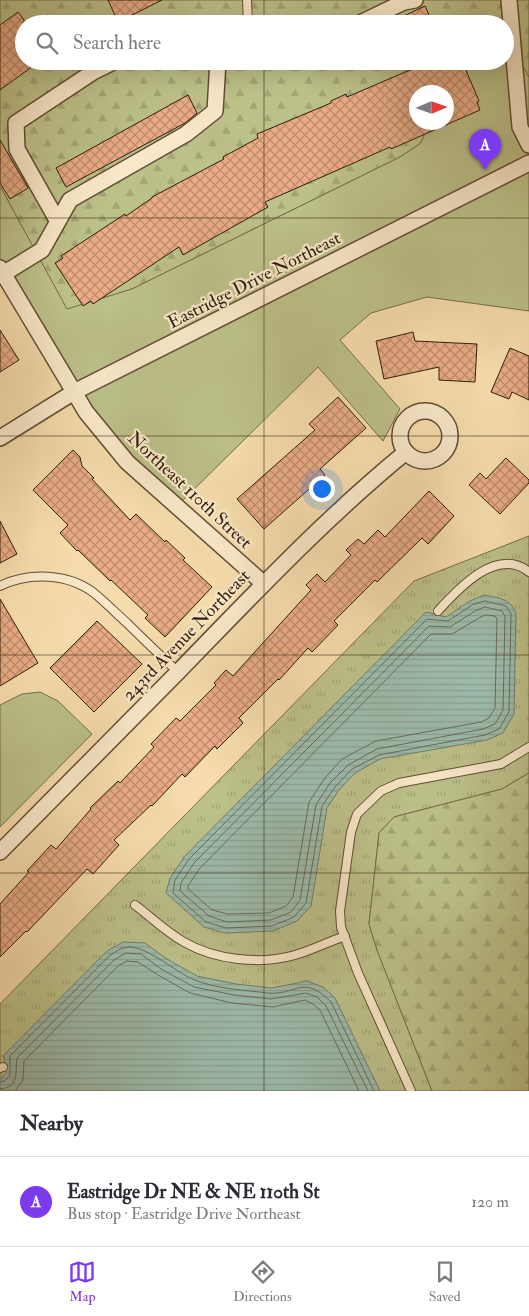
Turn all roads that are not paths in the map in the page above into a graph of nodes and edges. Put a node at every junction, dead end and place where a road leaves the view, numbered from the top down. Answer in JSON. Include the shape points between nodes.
{"nodes":[{"id":1,"x":247,"y":0,"type":"edge"},
{"id":2,"x":415,"y":0,"type":"edge"},
{"id":3,"x":509,"y":0,"type":"edge"},
{"id":4,"x":248,"y":15,"type":"edge"},
{"id":5,"x":377,"y":15,"type":"edge"},
{"id":6,"x":510,"y":15,"type":"edge"},
{"id":7,"x":514,"y":58,"type":"edge"},
{"id":8,"x":97,"y":70,"type":"edge"},
{"id":9,"x":217,"y":70,"type":"edge"},
{"id":10,"x":529,"y":145,"type":"edge"},
{"id":11,"x":529,"y":162,"type":"edge"},
{"id":12,"x":57,"y":220,"type":"junction"},
{"id":13,"x":1,"y":273,"type":"edge"},
{"id":14,"x":74,"y":392,"type":"junction"},
{"id":15,"x":0,"y":438,"type":"edge"},
{"id":16,"x":406,"y":452,"type":"dead end"},
{"id":17,"x":529,"y":572,"type":"edge"},
{"id":18,"x":263,"y":583,"type":"junction"},
{"id":19,"x":0,"y":586,"type":"edge"},
{"id":20,"x":438,"y":612,"type":"dead end"},
{"id":21,"x":178,"y":672,"type":"junction"},
{"id":22,"x":529,"y":747,"type":"edge"},
{"id":23,"x":0,"y":852,"type":"edge"},
{"id":24,"x":135,"y":905,"type":"dead end"},
{"id":25,"x":345,"y":936,"type":"junction"},
{"id":26,"x":412,"y":1091,"type":"edge"}],
"edges":[{"from":1,"to":4,"type":"lane"},
{"from":2,"to":5,"type":"street"},
{"from":3,"to":6,"type":"street"},
{"from":7,"to":10,"type":"street","via":[[520,127]]},
{"from":8,"to":12,"type":"street","via":[[16,124],[17,149]]},
{"from":9,"to":12,"type":"street","via":[[215,111],[186,134],[70,200]]},
{"from":11,"to":14,"type":"street","name":"Eastridge Drive Northeast"},
{"from":12,"to":13,"type":"street","via":[[42,250]]},
{"from":13,"to":14,"type":"street","name":"Northeast 110th Street"},
{"from":14,"to":15,"type":"street","name":"Eastridge Drive Northeast"},
{"from":14,"to":18,"type":"street","name":"Northeast 110th Street","via":[[86,412],[127,462]]},
{"from":16,"to":18,"type":"street","name":"243rd Avenue Northeast","via":[[347,502]]},
{"from":17,"to":20,"type":"lane","via":[[516,564],[490,567],[460,588]]},
{"from":18,"to":21,"type":"street","name":"243rd Avenue Northeast"},
{"from":19,"to":21,"type":"lane","via":[[31,576],[51,576],[93,592]]},
{"from":21,"to":23,"type":"street","name":"243rd Avenue Northeast"},
{"from":22,"to":25,"type":"lane","via":[[501,764],[399,783],[381,791],[364,805],[356,814],[351,832],[340,911]]},
{"from":24,"to":25,"type":"lane","via":[[182,941],[199,950],[228,957],[269,959],[294,955]]},
{"from":25,"to":26,"type":"lane","via":[[358,973]]}]}
